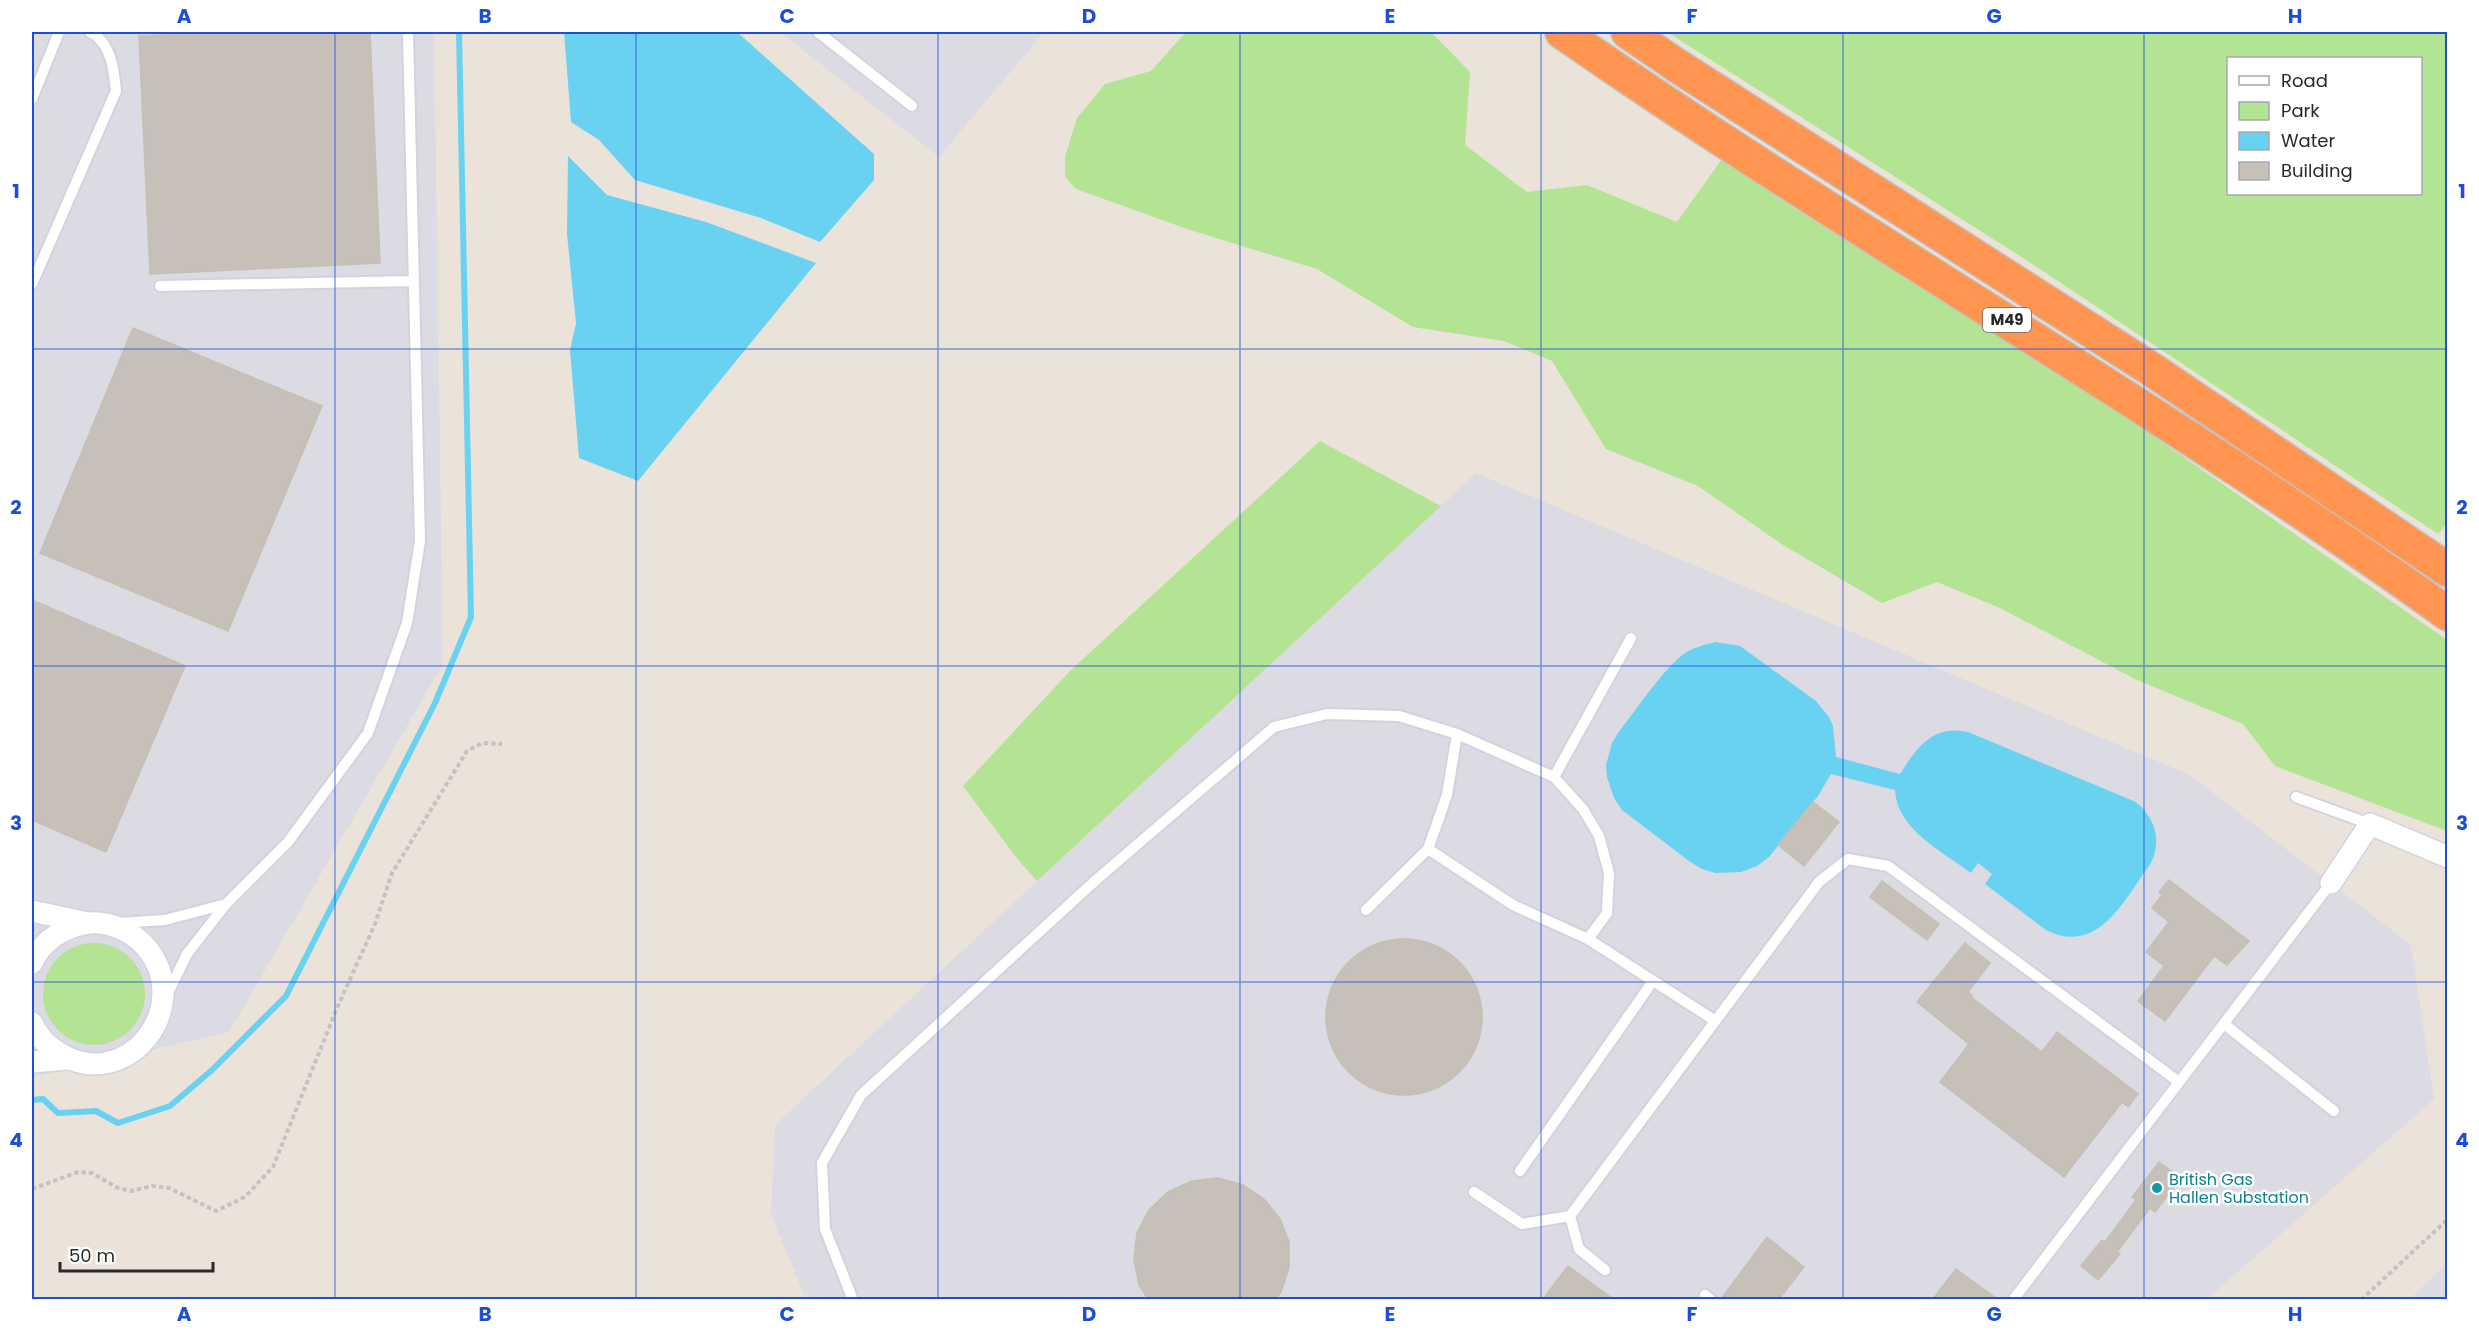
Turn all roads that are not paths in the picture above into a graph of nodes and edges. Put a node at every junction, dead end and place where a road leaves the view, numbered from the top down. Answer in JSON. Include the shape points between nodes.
{"nodes":[{"id":1,"x":59,"y":32,"type":"edge"},
{"id":2,"x":90,"y":32,"type":"edge"},
{"id":3,"x":408,"y":32,"type":"edge"},
{"id":4,"x":818,"y":32,"type":"edge"},
{"id":5,"x":1562,"y":32,"type":"edge"},
{"id":6,"x":1628,"y":32,"type":"edge"},
{"id":7,"x":32,"y":99,"type":"edge"},
{"id":8,"x":912,"y":106,"type":"dead end"},
{"id":9,"x":414,"y":280,"type":"junction"},
{"id":10,"x":32,"y":284,"type":"edge"},
{"id":11,"x":160,"y":286,"type":"dead end"},
{"id":12,"x":2448,"y":570,"type":"edge"},
{"id":13,"x":2448,"y":614,"type":"edge"},
{"id":14,"x":1631,"y":638,"type":"dead end"},
{"id":15,"x":1456,"y":734,"type":"junction"},
{"id":16,"x":1554,"y":777,"type":"junction"},
{"id":17,"x":2296,"y":796,"type":"dead end"},
{"id":18,"x":2370,"y":824,"type":"junction"},
{"id":19,"x":1428,"y":849,"type":"junction"},
{"id":20,"x":2448,"y":857,"type":"edge"},
{"id":21,"x":2331,"y":884,"type":"joint"},
{"id":22,"x":226,"y":904,"type":"junction"},
{"id":23,"x":1366,"y":910,"type":"dead end"},
{"id":24,"x":32,"y":911,"type":"edge"},
{"id":25,"x":98,"y":924,"type":"junction"},
{"id":26,"x":1588,"y":939,"type":"junction"},
{"id":27,"x":32,"y":963,"type":"edge"},
{"id":28,"x":1653,"y":981,"type":"junction"},
{"id":29,"x":164,"y":1000,"type":"junction"},
{"id":30,"x":1714,"y":1020,"type":"junction"},
{"id":31,"x":32,"y":1023,"type":"edge"},
{"id":32,"x":2224,"y":1024,"type":"junction"},
{"id":33,"x":68,"y":1059,"type":"junction"},
{"id":34,"x":32,"y":1062,"type":"edge"},
{"id":35,"x":2179,"y":1082,"type":"junction"},
{"id":36,"x":2334,"y":1111,"type":"dead end"},
{"id":37,"x":1520,"y":1171,"type":"dead end"},
{"id":38,"x":1474,"y":1192,"type":"dead end"},
{"id":39,"x":1570,"y":1216,"type":"junction"},
{"id":40,"x":1605,"y":1270,"type":"dead end"},
{"id":41,"x":853,"y":1299,"type":"edge"},
{"id":42,"x":2013,"y":1299,"type":"edge"}],
"edges":[{"from":1,"to":7,"type":"lane"},
{"from":2,"to":10,"type":"lane","via":[[99,36],[113,64],[116,91]]},
{"from":3,"to":9,"type":"lane"},
{"from":4,"to":8,"type":"lane"},
{"from":5,"to":13,"type":"highway","number":"M49","via":[[1658,99],[2138,404]]},
{"from":6,"to":12,"type":"highway","number":"M49","via":[[2154,371]]},
{"from":9,"to":11,"type":"lane"},
{"from":9,"to":22,"type":"lane","via":[[420,542],[407,622],[368,733],[288,842]]},
{"from":14,"to":16,"type":"lane"},
{"from":15,"to":16,"type":"lane"},
{"from":15,"to":19,"type":"lane","via":[[1447,795]]},
{"from":15,"to":41,"type":"lane","via":[[1399,716],[1327,714],[1274,727],[1096,880],[861,1095],[822,1163],[825,1229]]},
{"from":16,"to":26,"type":"lane","via":[[1583,808],[1599,836],[1609,873],[1607,913]]},
{"from":17,"to":18,"type":"lane"},
{"from":18,"to":20,"type":"street"},
{"from":18,"to":21,"type":"street"},
{"from":19,"to":23,"type":"lane"},
{"from":19,"to":26,"type":"lane","via":[[1513,905]]},
{"from":21,"to":32,"type":"lane"},
{"from":22,"to":25,"type":"lane","via":[[165,920]]},
{"from":22,"to":29,"type":"lane","via":[[187,954]]},
{"from":24,"to":25,"type":"street"},
{"from":25,"to":27,"type":"street","via":[[62,931],[46,942]]},
{"from":25,"to":29,"type":"street","via":[[128,932],[142,942],[162,974]]},
{"from":26,"to":28,"type":"lane"},
{"from":28,"to":30,"type":"lane"},
{"from":28,"to":37,"type":"lane"},
{"from":29,"to":33,"type":"street","via":[[158,1022],[145,1042],[122,1058],[101,1063]]},
{"from":30,"to":35,"type":"lane","via":[[1819,882],[1848,859],[1888,866]]},
{"from":30,"to":39,"type":"lane"},
{"from":31,"to":33,"type":"street","via":[[47,1045]]},
{"from":32,"to":35,"type":"lane"},
{"from":32,"to":36,"type":"lane"},
{"from":33,"to":34,"type":"street"},
{"from":35,"to":42,"type":"lane"},
{"from":38,"to":39,"type":"lane","via":[[1522,1224]]},
{"from":39,"to":40,"type":"lane","via":[[1580,1249]]}]}
